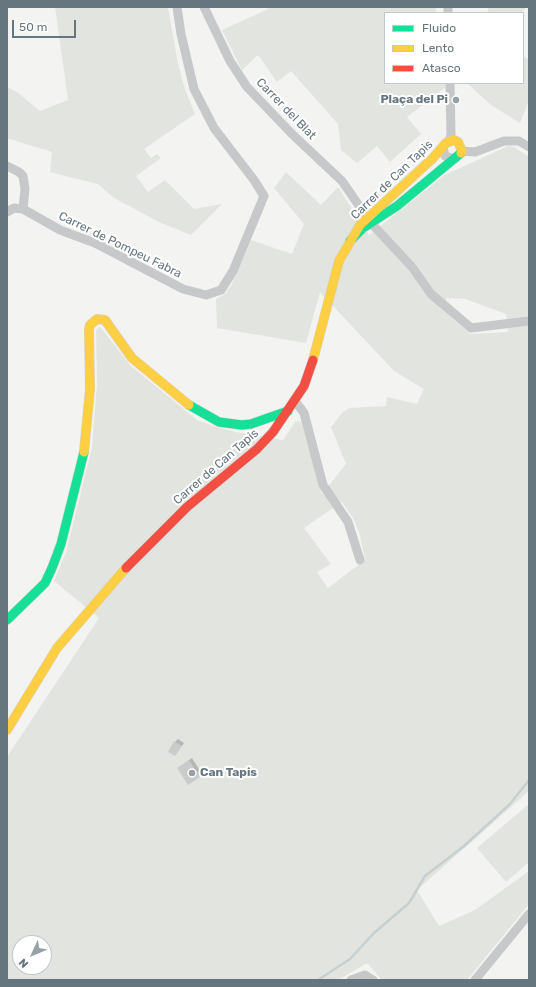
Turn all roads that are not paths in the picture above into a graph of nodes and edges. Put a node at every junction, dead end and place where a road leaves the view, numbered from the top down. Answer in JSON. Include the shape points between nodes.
{"nodes":[{"id":1,"x":178,"y":7,"type":"edge"},
{"id":2,"x":204,"y":7,"type":"edge"},
{"id":3,"x":450,"y":84,"type":"edge"},
{"id":4,"x":446,"y":144,"type":"junction"},
{"id":5,"x":529,"y":147,"type":"edge"},
{"id":6,"x":462,"y":151,"type":"junction"},
{"id":7,"x":455,"y":159,"type":"junction"},
{"id":8,"x":7,"y":166,"type":"edge"},
{"id":9,"x":23,"y":209,"type":"junction"},
{"id":10,"x":7,"y":212,"type":"edge"},
{"id":11,"x":369,"y":220,"type":"junction"},
{"id":12,"x":529,"y":321,"type":"edge"},
{"id":13,"x":295,"y":401,"type":"junction"},
{"id":14,"x":288,"y":411,"type":"junction"},
{"id":15,"x":360,"y":560,"type":"dead end"},
{"id":16,"x":7,"y":620,"type":"edge"},
{"id":17,"x":7,"y":730,"type":"edge"},
{"id":18,"x":529,"y":914,"type":"edge"},
{"id":19,"x":369,"y":977,"type":"edge"},
{"id":20,"x":351,"y":980,"type":"edge"},
{"id":21,"x":475,"y":980,"type":"edge"}],
"edges":[{"from":1,"to":9,"type":"street","name":"Carrer de Pompeu Fabra","via":[[181,34],[194,89],[214,128],[264,196],[233,271],[222,290],[206,295],[183,289],[95,243],[60,230]]},
{"from":2,"to":11,"type":"street","name":"Carrer del Blat","via":[[230,62],[247,87],[333,172]]},
{"from":3,"to":4,"type":"street","via":[[451,135]]},
{"from":4,"to":6,"type":"street","via":[[458,142]]},
{"from":4,"to":7,"type":"street","via":[[446,156]]},
{"from":4,"to":11,"type":"street","name":"Carrer de Can Tapis"},
{"from":5,"to":6,"type":"street","via":[[519,141],[504,141],[475,152]]},
{"from":6,"to":7,"type":"street"},
{"from":7,"to":11,"type":"street","via":[[397,206]]},
{"from":8,"to":9,"type":"street","via":[[23,176]]},
{"from":9,"to":10,"type":"street","via":[[14,208]]},
{"from":11,"to":12,"type":"street","name":"Carrer del Blat","via":[[412,267],[427,290],[467,325],[475,328]]},
{"from":11,"to":13,"type":"street","name":"Carrer de Can Tapis","via":[[350,241],[339,260],[312,363],[304,386]]},
{"from":13,"to":14,"type":"street","name":"Carrer de Can Tapis"},
{"from":13,"to":15,"type":"street","via":[[304,413],[322,485],[348,522]]},
{"from":14,"to":16,"type":"street","via":[[242,425],[210,418],[186,403],[132,358],[105,320],[94,321],[89,330],[90,389],[86,446],[61,544],[45,583]]},
{"from":14,"to":17,"type":"street","name":"Carrer de Can Tapis","via":[[257,449],[187,507],[99,598],[58,648]]},
{"from":18,"to":21,"type":"street"},
{"from":19,"to":20,"type":"street","via":[[361,975]]}]}
